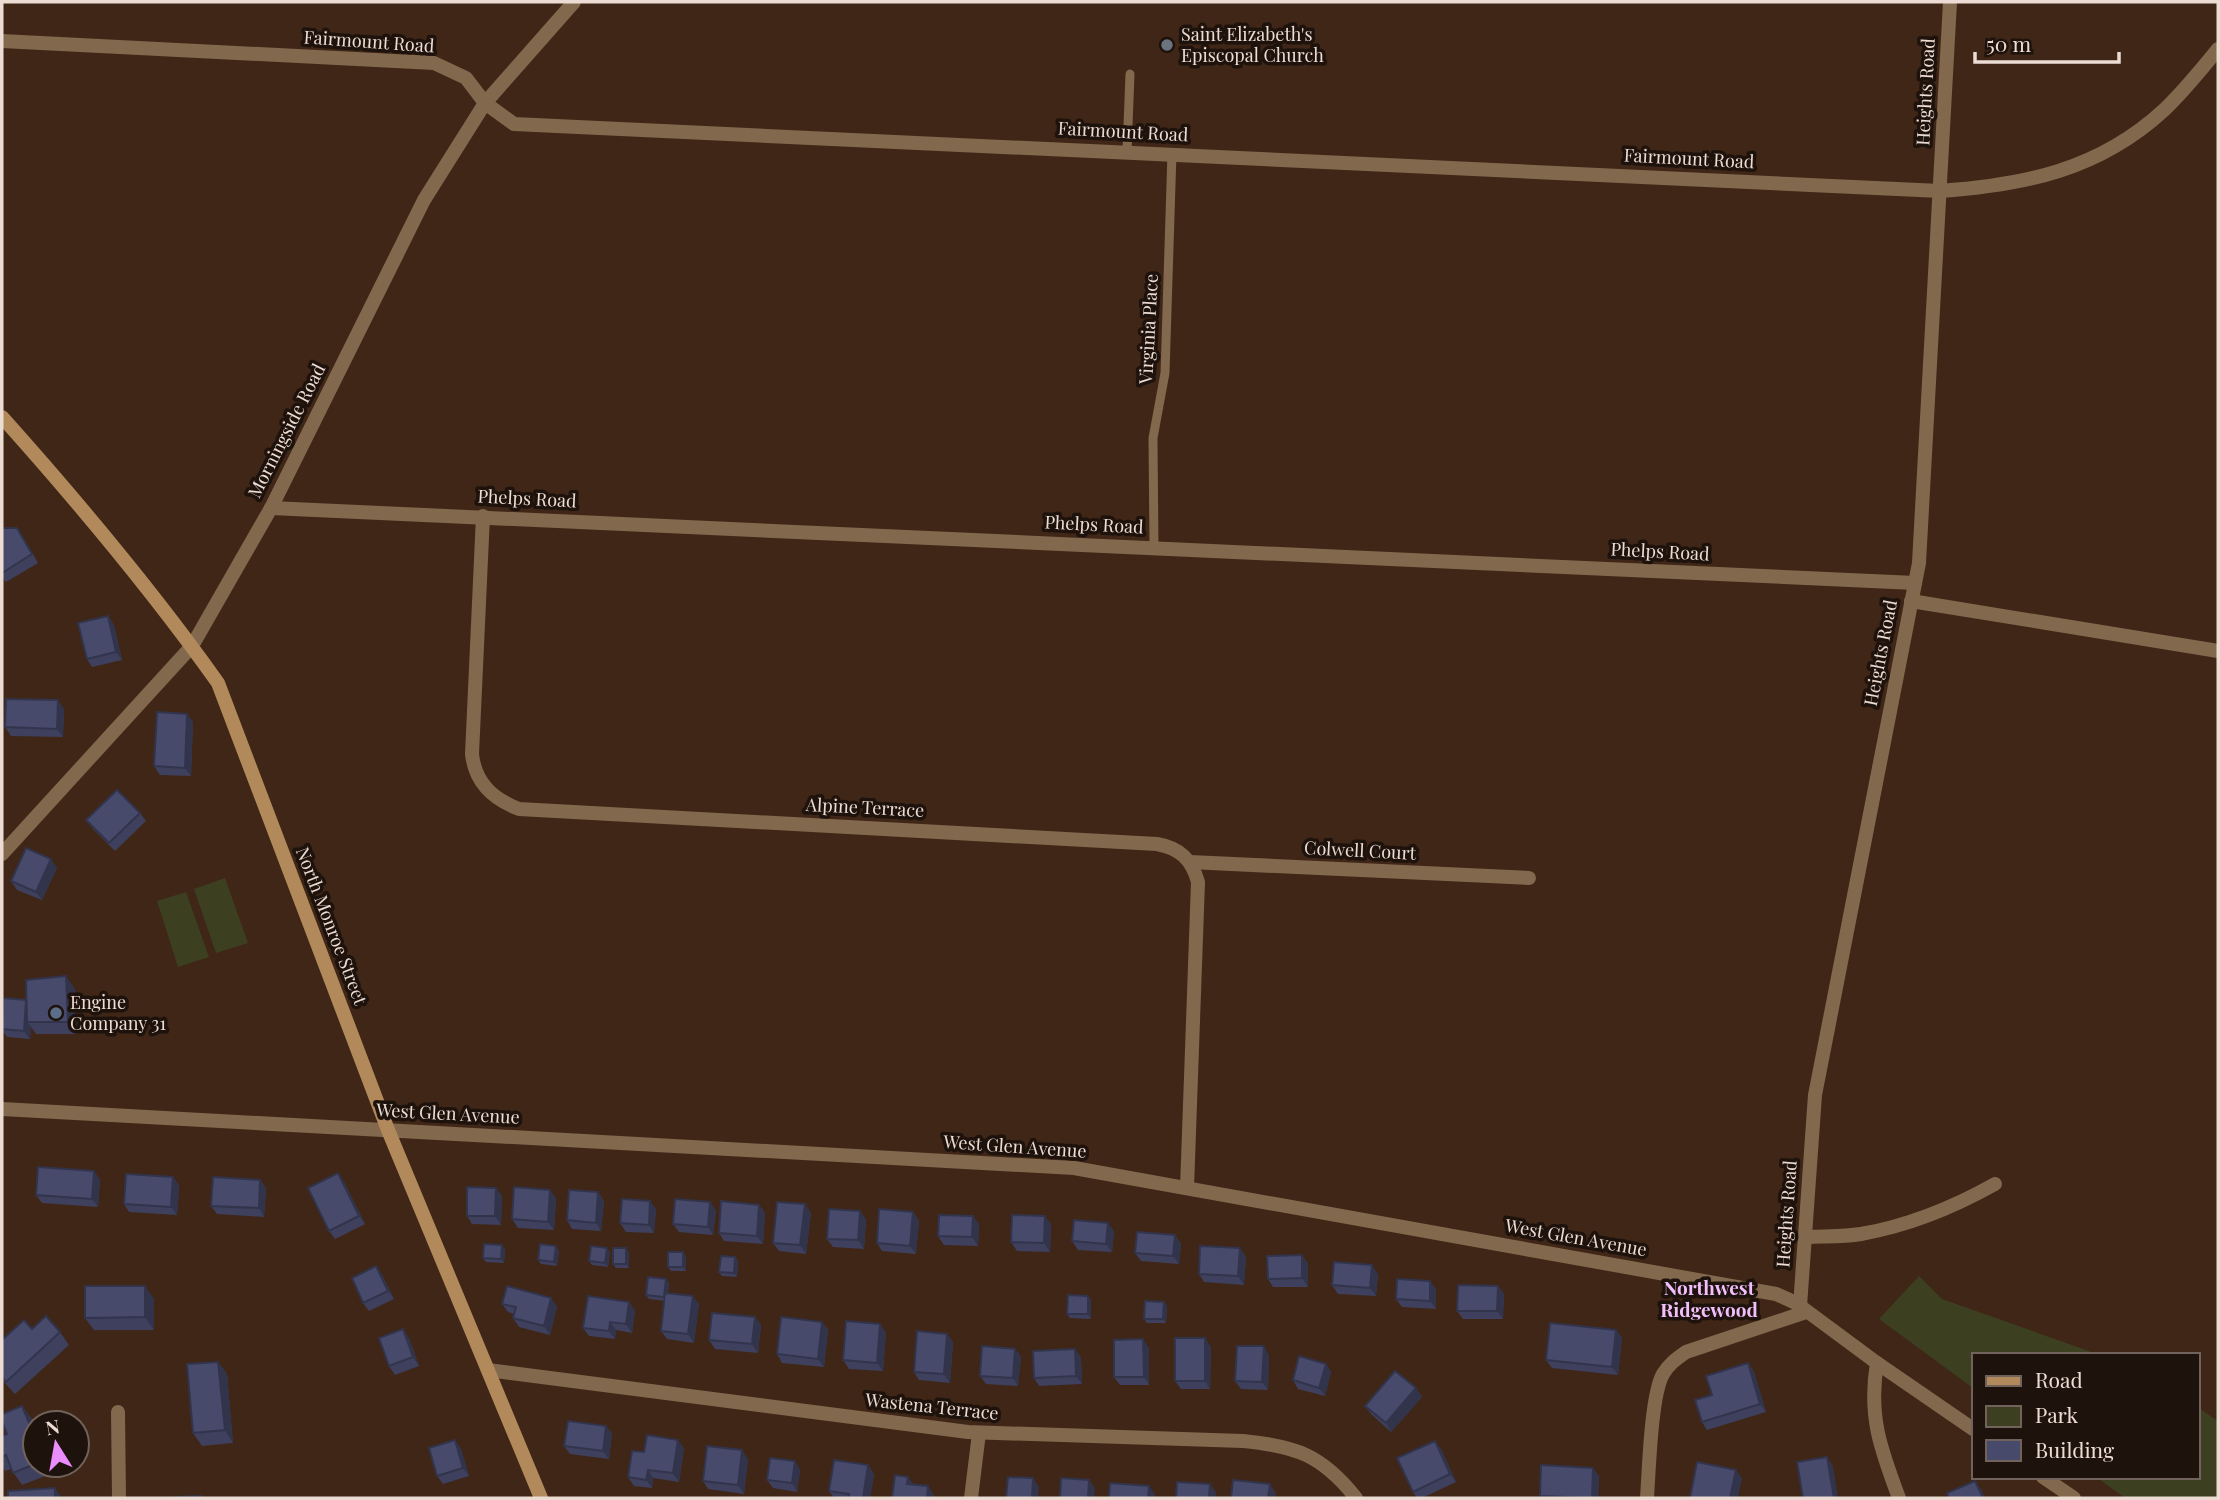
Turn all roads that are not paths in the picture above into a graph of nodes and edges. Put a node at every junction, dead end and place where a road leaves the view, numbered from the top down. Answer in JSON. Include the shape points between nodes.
{"nodes":[{"id":1,"x":574,"y":2,"type":"edge"},
{"id":2,"x":1950,"y":2,"type":"edge"},
{"id":3,"x":2,"y":41,"type":"edge"},
{"id":4,"x":2218,"y":49,"type":"edge"},
{"id":5,"x":1130,"y":74,"type":"dead end"},
{"id":6,"x":485,"y":103,"type":"junction"},
{"id":7,"x":1126,"y":151,"type":"junction"},
{"id":8,"x":1172,"y":153,"type":"junction"},
{"id":9,"x":1940,"y":191,"type":"junction"},
{"id":10,"x":2,"y":417,"type":"edge"},
{"id":11,"x":271,"y":508,"type":"junction"},
{"id":12,"x":483,"y":516,"type":"junction"},
{"id":13,"x":1154,"y":547,"type":"junction"},
{"id":14,"x":1915,"y":583,"type":"junction"},
{"id":15,"x":1911,"y":601,"type":"junction"},
{"id":16,"x":192,"y":646,"type":"junction"},
{"id":17,"x":2218,"y":651,"type":"edge"},
{"id":18,"x":2,"y":854,"type":"edge"},
{"id":19,"x":1190,"y":862,"type":"junction"},
{"id":20,"x":1529,"y":878,"type":"dead end"},
{"id":21,"x":2,"y":1109,"type":"edge"},
{"id":22,"x":388,"y":1130,"type":"junction"},
{"id":23,"x":1995,"y":1184,"type":"dead end"},
{"id":24,"x":1187,"y":1188,"type":"junction"},
{"id":25,"x":1806,"y":1237,"type":"junction"},
{"id":26,"x":1803,"y":1309,"type":"junction"},
{"id":27,"x":1877,"y":1363,"type":"junction"},
{"id":28,"x":488,"y":1370,"type":"junction"},
{"id":29,"x":118,"y":1412,"type":"dead end"},
{"id":30,"x":1972,"y":1428,"type":"edge"},
{"id":31,"x":979,"y":1433,"type":"junction"},
{"id":32,"x":2046,"y":1479,"type":"edge"},
{"id":33,"x":119,"y":1498,"type":"edge"},
{"id":34,"x":541,"y":1498,"type":"edge"},
{"id":35,"x":971,"y":1498,"type":"edge"},
{"id":36,"x":1356,"y":1498,"type":"edge"},
{"id":37,"x":1647,"y":1498,"type":"edge"},
{"id":38,"x":1899,"y":1498,"type":"edge"},
{"id":39,"x":2074,"y":1498,"type":"edge"}],
"edges":[{"from":1,"to":6,"type":"street","name":"Morningside Road"},
{"from":2,"to":9,"type":"street","name":"Heights Road"},
{"from":3,"to":6,"type":"street","name":"Fairmount Road","via":[[434,63],[466,78]]},
{"from":4,"to":9,"type":"street","name":"Fairmount Road","via":[[2162,111],[2101,154],[2030,180]]},
{"from":5,"to":7,"type":"lane"},
{"from":6,"to":7,"type":"street","name":"Fairmount Road","via":[[514,124]]},
{"from":6,"to":11,"type":"street","name":"Morningside Road","via":[[424,200]]},
{"from":7,"to":8,"type":"street","name":"Fairmount Road"},
{"from":8,"to":9,"type":"street","name":"Fairmount Road"},
{"from":8,"to":13,"type":"lane","name":"Virginia Place","via":[[1165,373],[1153,438]]},
{"from":9,"to":14,"type":"street","name":"Heights Road"},
{"from":10,"to":16,"type":"main road","name":"North Monroe Street","via":[[69,492]]},
{"from":11,"to":12,"type":"street","name":"Phelps Road"},
{"from":11,"to":16,"type":"street","name":"Morningside Road"},
{"from":12,"to":13,"type":"street","name":"Phelps Road"},
{"from":12,"to":19,"type":"street","name":"Alpine Terrace","via":[[472,754],[478,778],[502,803],[533,810],[1157,844],[1181,852]]},
{"from":13,"to":14,"type":"street","name":"Phelps Road"},
{"from":14,"to":15,"type":"street","name":"Heights Road"},
{"from":15,"to":17,"type":"street"},
{"from":15,"to":25,"type":"street","name":"Heights Road","via":[[1815,1095]]},
{"from":16,"to":18,"type":"street","name":"Morningside Road"},
{"from":16,"to":22,"type":"main road","name":"North Monroe Street","via":[[218,683]]},
{"from":19,"to":20,"type":"street","name":"Colwell Court"},
{"from":19,"to":24,"type":"street","via":[[1198,881]]},
{"from":21,"to":22,"type":"street","name":"West Glen Avenue"},
{"from":22,"to":24,"type":"street","name":"West Glen Avenue","via":[[1074,1168]]},
{"from":22,"to":28,"type":"main road","name":"North Monroe Street"},
{"from":23,"to":25,"type":"street","via":[[1895,1226],[1859,1234]]},
{"from":24,"to":26,"type":"street","name":"West Glen Avenue","via":[[1767,1292]]},
{"from":25,"to":26,"type":"street","name":"Heights Road"},
{"from":26,"to":27,"type":"street","name":"West Glen Avenue"},
{"from":26,"to":37,"type":"street","via":[[1686,1352],[1671,1362],[1661,1376],[1657,1394]]},
{"from":27,"to":30,"type":"street","name":"West Glen Avenue"},
{"from":27,"to":38,"type":"street","via":[[1873,1412]]},
{"from":28,"to":31,"type":"street","name":"Wastena Terrace"},
{"from":28,"to":34,"type":"main road","name":"North Monroe Street"},
{"from":29,"to":33,"type":"street"},
{"from":31,"to":35,"type":"street"},
{"from":31,"to":36,"type":"street","name":"Wastena Terrace","via":[[1279,1445],[1322,1464]]},
{"from":32,"to":39,"type":"street"}]}
